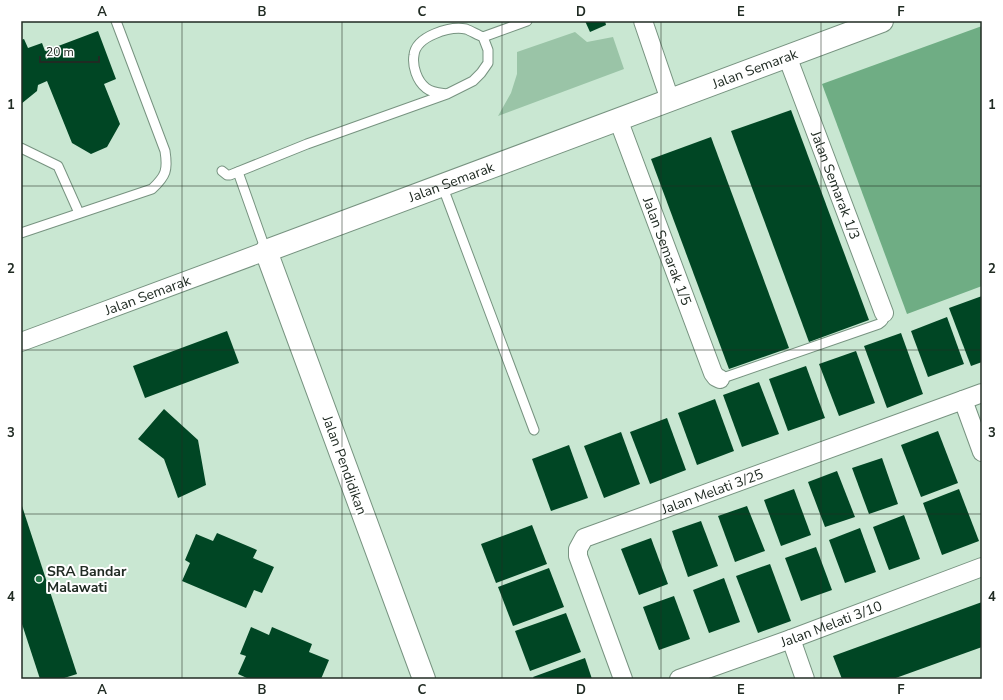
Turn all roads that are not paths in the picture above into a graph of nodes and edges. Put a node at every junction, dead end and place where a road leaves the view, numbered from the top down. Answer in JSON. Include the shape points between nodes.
{"nodes":[{"id":1,"x":116,"y":21,"type":"edge"},
{"id":2,"x":528,"y":21,"type":"edge"},
{"id":3,"x":643,"y":21,"type":"edge"},
{"id":4,"x":882,"y":21,"type":"edge"},
{"id":5,"x":483,"y":37,"type":"junction"},
{"id":6,"x":787,"y":56,"type":"junction"},
{"id":7,"x":447,"y":94,"type":"junction"},
{"id":8,"x":670,"y":100,"type":"junction"},
{"id":9,"x":618,"y":119,"type":"junction"},
{"id":10,"x":21,"y":148,"type":"edge"},
{"id":11,"x":222,"y":171,"type":"dead end"},
{"id":12,"x":238,"y":172,"type":"junction"},
{"id":13,"x":442,"y":185,"type":"junction"},
{"id":14,"x":79,"y":213,"type":"junction"},
{"id":15,"x":21,"y":233,"type":"edge"},
{"id":16,"x":266,"y":251,"type":"junction"},
{"id":17,"x":884,"y":313,"type":"joint"},
{"id":18,"x":21,"y":342,"type":"edge"},
{"id":19,"x":720,"y":379,"type":"joint"},
{"id":20,"x":982,"y":393,"type":"edge"},
{"id":21,"x":962,"y":400,"type":"junction"},
{"id":22,"x":534,"y":430,"type":"dead end"},
{"id":23,"x":982,"y":452,"type":"edge"},
{"id":24,"x":982,"y":567,"type":"edge"},
{"id":25,"x":791,"y":639,"type":"junction"},
{"id":26,"x":424,"y":679,"type":"edge"},
{"id":27,"x":623,"y":679,"type":"edge"},
{"id":28,"x":679,"y":679,"type":"edge"},
{"id":29,"x":805,"y":679,"type":"edge"}],
"edges":[{"from":1,"to":14,"type":"lane","via":[[165,151],[167,164],[162,180],[152,189]]},
{"from":2,"to":5,"type":"lane"},
{"from":3,"to":8,"type":"street"},
{"from":4,"to":6,"type":"street","name":"Jalan Semarak"},
{"from":5,"to":7,"type":"lane","via":[[488,50],[488,62],[473,81]]},
{"from":5,"to":7,"type":"lane","via":[[466,30],[450,29],[421,42],[414,54],[415,73],[426,88],[436,93]]},
{"from":6,"to":8,"type":"street","name":"Jalan Semarak"},
{"from":6,"to":17,"type":"street","name":"Jalan Semarak 1/3"},
{"from":7,"to":12,"type":"lane","via":[[307,144]]},
{"from":8,"to":9,"type":"street","name":"Jalan Semarak"},
{"from":9,"to":13,"type":"street","name":"Jalan Semarak"},
{"from":9,"to":19,"type":"street","name":"Jalan Semarak 1/5","via":[[713,373]]},
{"from":10,"to":14,"type":"lane","via":[[58,166]]},
{"from":11,"to":12,"type":"lane","via":[[227,175]]},
{"from":12,"to":16,"type":"lane"},
{"from":13,"to":16,"type":"street","name":"Jalan Semarak"},
{"from":13,"to":22,"type":"lane"},
{"from":14,"to":15,"type":"lane"},
{"from":16,"to":18,"type":"street","name":"Jalan Semarak"},
{"from":16,"to":26,"type":"street","name":"Jalan Pendidikan"},
{"from":17,"to":19,"type":"lane","via":[[885,318],[879,324]]},
{"from":20,"to":21,"type":"street","name":"Jalan Melati 3/25"},
{"from":21,"to":23,"type":"street"},
{"from":21,"to":27,"type":"street","name":"Jalan Melati 3/25","via":[[584,538],[578,549],[578,556]]},
{"from":24,"to":25,"type":"street","name":"Jalan Melati 3/10"},
{"from":25,"to":28,"type":"street","name":"Jalan Melati 3/10"},
{"from":25,"to":29,"type":"street"}]}
